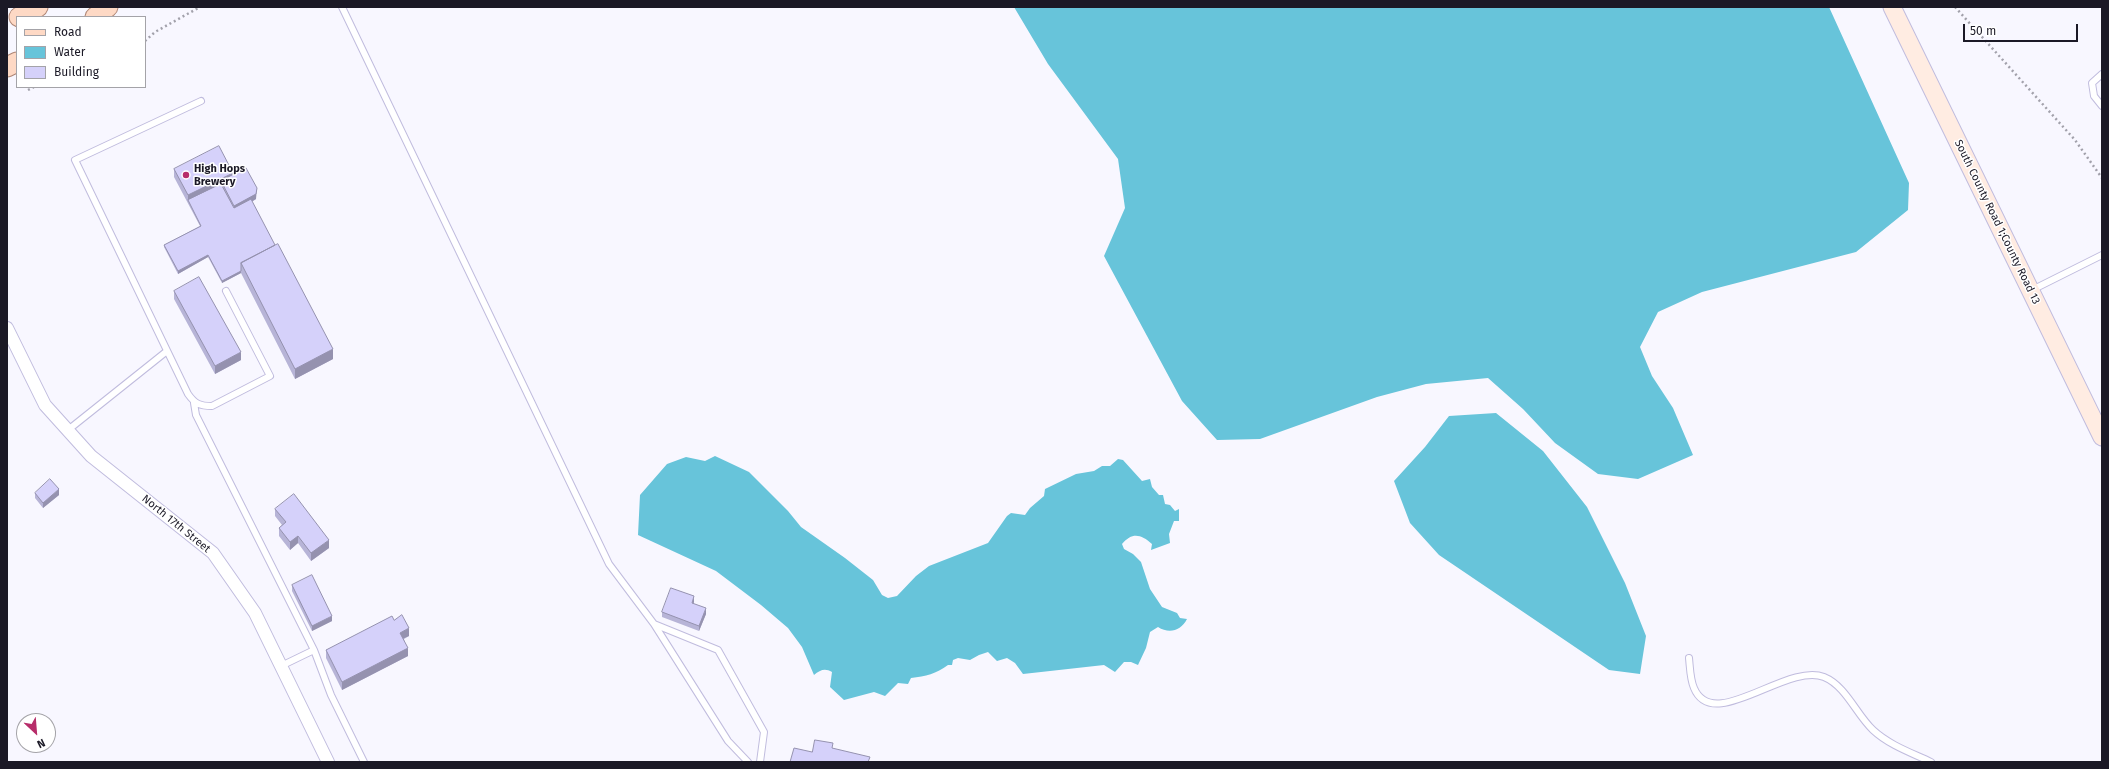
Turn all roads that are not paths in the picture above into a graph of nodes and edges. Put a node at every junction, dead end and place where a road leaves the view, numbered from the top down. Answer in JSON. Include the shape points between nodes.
{"nodes":[{"id":1,"x":38,"y":7,"type":"edge"},
{"id":2,"x":108,"y":7,"type":"edge"},
{"id":3,"x":342,"y":7,"type":"edge"},
{"id":4,"x":1892,"y":7,"type":"edge"},
{"id":5,"x":20,"y":16,"type":"edge"},
{"id":6,"x":96,"y":16,"type":"edge"},
{"id":7,"x":16,"y":18,"type":"edge"},
{"id":8,"x":7,"y":23,"type":"edge"},
{"id":9,"x":16,"y":62,"type":"edge"},
{"id":10,"x":7,"y":67,"type":"edge"},
{"id":11,"x":2102,"y":74,"type":"edge"},
{"id":12,"x":201,"y":101,"type":"dead end"},
{"id":13,"x":2102,"y":106,"type":"edge"},
{"id":14,"x":2102,"y":255,"type":"edge"},
{"id":15,"x":2030,"y":290,"type":"junction"},
{"id":16,"x":226,"y":291,"type":"dead end"},
{"id":17,"x":7,"y":328,"type":"edge"},
{"id":18,"x":167,"y":351,"type":"junction"},
{"id":19,"x":194,"y":403,"type":"junction"},
{"id":20,"x":68,"y":430,"type":"junction"},
{"id":21,"x":2102,"y":437,"type":"edge"},
{"id":22,"x":654,"y":624,"type":"junction"},
{"id":23,"x":314,"y":650,"type":"junction"},
{"id":24,"x":1689,"y":658,"type":"dead end"},
{"id":25,"x":281,"y":666,"type":"junction"},
{"id":26,"x":328,"y":762,"type":"edge"},
{"id":27,"x":364,"y":762,"type":"edge"},
{"id":28,"x":748,"y":762,"type":"edge"},
{"id":29,"x":760,"y":762,"type":"edge"},
{"id":30,"x":1932,"y":762,"type":"edge"}],
"edges":[{"from":1,"to":5,"type":"main road"},
{"from":2,"to":6,"type":"main road"},
{"from":3,"to":22,"type":"lane","via":[[609,564]]},
{"from":4,"to":15,"type":"street","name":"South County Road 1;County Road 13"},
{"from":7,"to":8,"type":"main road"},
{"from":9,"to":10,"type":"main road"},
{"from":11,"to":13,"type":"lane","via":[[2092,83],[2094,96]]},
{"from":12,"to":18,"type":"lane","via":[[75,160]]},
{"from":14,"to":15,"type":"lane"},
{"from":15,"to":21,"type":"street","name":"South County Road 1;County Road 13"},
{"from":16,"to":19,"type":"lane","via":[[270,376],[212,406]]},
{"from":17,"to":20,"type":"street","name":"North 17th Street","via":[[45,405]]},
{"from":18,"to":19,"type":"lane"},
{"from":18,"to":20,"type":"lane"},
{"from":19,"to":23,"type":"lane","via":[[196,415]]},
{"from":20,"to":25,"type":"street","name":"North 17th Street","via":[[90,456],[213,553],[255,613]]},
{"from":22,"to":28,"type":"lane","via":[[728,741]]},
{"from":22,"to":29,"type":"lane","via":[[718,650],[764,732]]},
{"from":23,"to":25,"type":"lane"},
{"from":23,"to":27,"type":"lane","via":[[331,695]]},
{"from":24,"to":30,"type":"lane","via":[[1694,686],[1701,698],[1710,704],[1726,704],[1794,677],[1816,674],[1826,678],[1841,690],[1881,737]]},
{"from":25,"to":26,"type":"street","name":"North 17th Street"}]}
